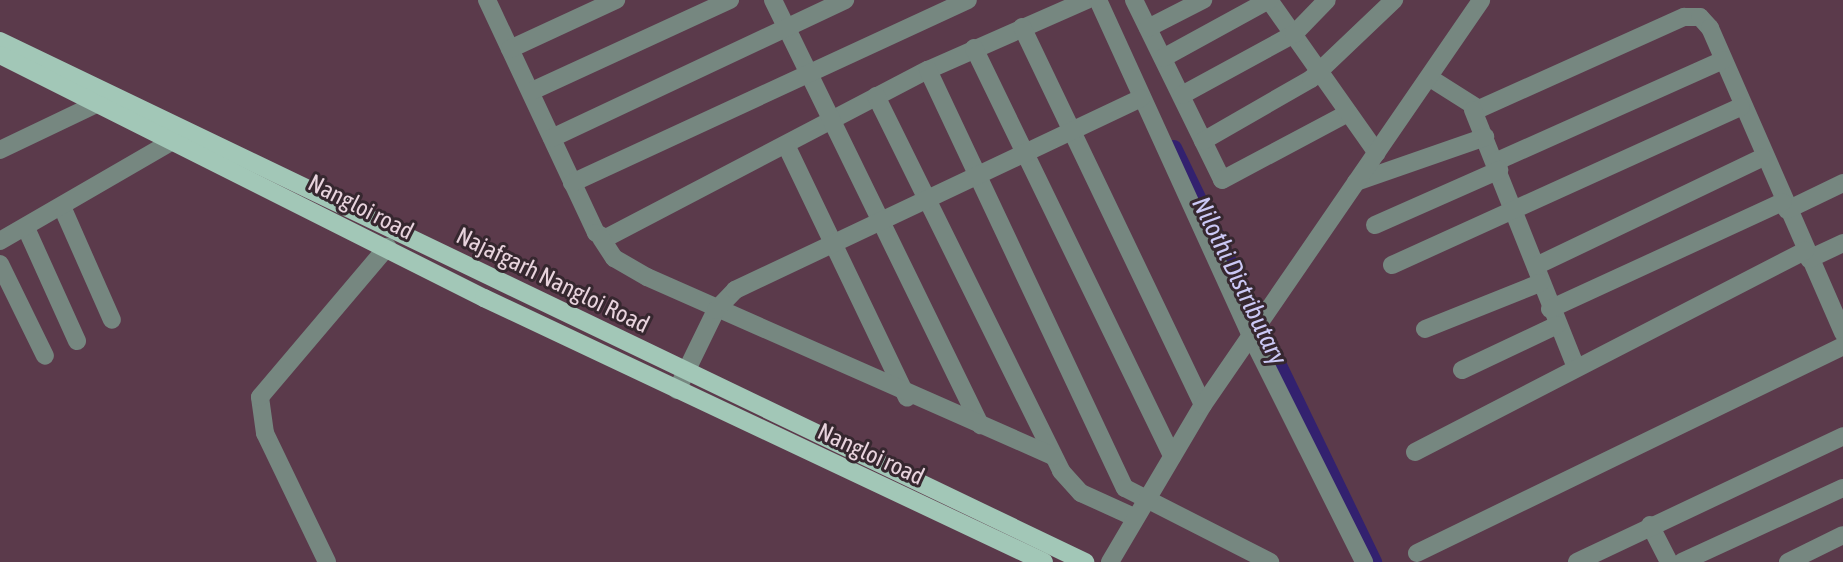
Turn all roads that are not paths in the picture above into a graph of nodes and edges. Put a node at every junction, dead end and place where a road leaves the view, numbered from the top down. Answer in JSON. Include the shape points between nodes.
{"nodes":[{"id":1,"x":487,"y":0,"type":"edge"},
{"id":2,"x":616,"y":0,"type":"edge"},
{"id":3,"x":730,"y":0,"type":"edge"},
{"id":4,"x":773,"y":0,"type":"edge"},
{"id":5,"x":845,"y":0,"type":"edge"},
{"id":6,"x":968,"y":0,"type":"edge"},
{"id":7,"x":1087,"y":0,"type":"edge"},
{"id":8,"x":1098,"y":0,"type":"edge"},
{"id":9,"x":1134,"y":0,"type":"edge"},
{"id":10,"x":1203,"y":0,"type":"edge"},
{"id":11,"x":1269,"y":0,"type":"edge"},
{"id":12,"x":1327,"y":0,"type":"edge"},
{"id":13,"x":1394,"y":0,"type":"edge"},
{"id":14,"x":1481,"y":0,"type":"edge"},
{"id":15,"x":1022,"y":27,"type":"junction"},
{"id":16,"x":1148,"y":28,"type":"junction"},
{"id":17,"x":786,"y":29,"type":"junction"},
{"id":18,"x":1294,"y":34,"type":"junction"},
{"id":19,"x":0,"y":41,"type":"edge"},
{"id":20,"x":974,"y":48,"type":"junction"},
{"id":21,"x":510,"y":49,"type":"junction"},
{"id":22,"x":0,"y":55,"type":"edge"},
{"id":23,"x":1163,"y":58,"type":"junction"},
{"id":24,"x":1723,"y":60,"type":"junction"},
{"id":25,"x":928,"y":70,"type":"junction"},
{"id":26,"x":1320,"y":72,"type":"junction"},
{"id":27,"x":806,"y":75,"type":"junction"},
{"id":28,"x":1430,"y":78,"type":"junction"},
{"id":29,"x":532,"y":91,"type":"junction"},
{"id":30,"x":1182,"y":95,"type":"junction"},
{"id":31,"x":876,"y":96,"type":"junction"},
{"id":32,"x":1141,"y":98,"type":"junction"},
{"id":33,"x":100,"y":102,"type":"junction"},
{"id":34,"x":1741,"y":107,"type":"junction"},
{"id":35,"x":1473,"y":110,"type":"junction"},
{"id":36,"x":1348,"y":113,"type":"junction"},
{"id":37,"x":828,"y":122,"type":"junction"},
{"id":38,"x":1069,"y":131,"type":"junction"},
{"id":39,"x":183,"y":136,"type":"junction"},
{"id":40,"x":1485,"y":137,"type":"junction"},
{"id":41,"x":552,"y":138,"type":"junction"},
{"id":42,"x":1203,"y":141,"type":"junction"},
{"id":43,"x":786,"y":145,"type":"junction"},
{"id":44,"x":0,"y":150,"type":"edge"},
{"id":45,"x":1023,"y":153,"type":"junction"},
{"id":46,"x":1377,"y":153,"type":"junction"},
{"id":47,"x":1763,"y":157,"type":"junction"},
{"id":48,"x":1497,"y":166,"type":"junction"},
{"id":49,"x":977,"y":174,"type":"junction"},
{"id":50,"x":1356,"y":182,"type":"junction"},
{"id":51,"x":572,"y":183,"type":"junction"},
{"id":52,"x":1843,"y":183,"type":"edge"},
{"id":53,"x":928,"y":197,"type":"junction"},
{"id":54,"x":1785,"y":206,"type":"junction"},
{"id":55,"x":63,"y":209,"type":"junction"},
{"id":56,"x":1519,"y":212,"type":"junction"},
{"id":57,"x":880,"y":220,"type":"junction"},
{"id":58,"x":1376,"y":225,"type":"dead end"},
{"id":59,"x":26,"y":228,"type":"junction"},
{"id":60,"x":601,"y":238,"type":"junction"},
{"id":61,"x":0,"y":241,"type":"edge"},
{"id":62,"x":833,"y":242,"type":"junction"},
{"id":63,"x":1843,"y":243,"type":"edge"},
{"id":64,"x":387,"y":247,"type":"junction"},
{"id":65,"x":1807,"y":255,"type":"junction"},
{"id":66,"x":0,"y":264,"type":"edge"},
{"id":67,"x":1392,"y":265,"type":"dead end"},
{"id":68,"x":1538,"y":274,"type":"junction"},
{"id":69,"x":1836,"y":300,"type":"edge"},
{"id":70,"x":716,"y":310,"type":"junction"},
{"id":71,"x":1553,"y":317,"type":"junction"},
{"id":72,"x":112,"y":320,"type":"dead end"},
{"id":73,"x":1425,"y":329,"type":"dead end"},
{"id":74,"x":1251,"y":333,"type":"junction"},
{"id":75,"x":1843,"y":333,"type":"edge"},
{"id":76,"x":77,"y":341,"type":"dead end"},
{"id":77,"x":1843,"y":346,"type":"edge"},
{"id":78,"x":44,"y":356,"type":"dead end"},
{"id":79,"x":1576,"y":367,"type":"junction"},
{"id":80,"x":1462,"y":370,"type":"dead end"},
{"id":81,"x":686,"y":372,"type":"junction"},
{"id":82,"x":677,"y":390,"type":"junction"},
{"id":83,"x":907,"y":397,"type":"junction"},
{"id":84,"x":1203,"y":405,"type":"junction"},
{"id":85,"x":981,"y":425,"type":"junction"},
{"id":86,"x":1843,"y":436,"type":"edge"},
{"id":87,"x":1415,"y":452,"type":"dead end"},
{"id":88,"x":1053,"y":456,"type":"junction"},
{"id":89,"x":1172,"y":456,"type":"junction"},
{"id":90,"x":1843,"y":488,"type":"edge"},
{"id":91,"x":1145,"y":499,"type":"junction"},
{"id":92,"x":1134,"y":517,"type":"junction"},
{"id":93,"x":1650,"y":525,"type":"junction"},
{"id":94,"x":1843,"y":535,"type":"edge"},
{"id":95,"x":1417,"y":553,"type":"dead end"},
{"id":96,"x":327,"y":562,"type":"edge"},
{"id":97,"x":1044,"y":562,"type":"edge"},
{"id":98,"x":1086,"y":562,"type":"edge"},
{"id":99,"x":1110,"y":562,"type":"edge"},
{"id":100,"x":1270,"y":562,"type":"edge"},
{"id":101,"x":1364,"y":562,"type":"edge"},
{"id":102,"x":1577,"y":562,"type":"edge"},
{"id":103,"x":1669,"y":562,"type":"edge"},
{"id":104,"x":1682,"y":562,"type":"edge"},
{"id":105,"x":1788,"y":562,"type":"edge"}],
"edges":[{"from":1,"to":21,"type":"street"},
{"from":2,"to":21,"type":"street"},
{"from":3,"to":29,"type":"street"},
{"from":4,"to":17,"type":"street"},
{"from":5,"to":17,"type":"street"},
{"from":6,"to":27,"type":"street"},
{"from":7,"to":15,"type":"street"},
{"from":8,"to":32,"type":"street"},
{"from":9,"to":16,"type":"street"},
{"from":10,"to":16,"type":"street"},
{"from":11,"to":18,"type":"street"},
{"from":11,"to":23,"type":"street"},
{"from":12,"to":18,"type":"street"},
{"from":13,"to":26,"type":"street"},
{"from":14,"to":28,"type":"street"},
{"from":15,"to":20,"type":"street"},
{"from":15,"to":38,"type":"street"},
{"from":16,"to":23,"type":"street"},
{"from":17,"to":27,"type":"street"},
{"from":17,"to":41,"type":"street"},
{"from":18,"to":26,"type":"street"},
{"from":18,"to":30,"type":"street"},
{"from":19,"to":39,"type":"main road","name":"Najafgarh Nangloi Road"},
{"from":20,"to":25,"type":"street"},
{"from":20,"to":45,"type":"street"},
{"from":21,"to":29,"type":"street"},
{"from":22,"to":33,"type":"main road","name":"Nangloi road"},
{"from":23,"to":30,"type":"street"},
{"from":24,"to":34,"type":"street"},
{"from":24,"to":35,"type":"street","via":[[1706,21],[1684,17]]},
{"from":24,"to":48,"type":"street"},
{"from":25,"to":31,"type":"street"},
{"from":25,"to":49,"type":"street"},
{"from":26,"to":36,"type":"street"},
{"from":26,"to":42,"type":"street"},
{"from":27,"to":37,"type":"street"},
{"from":27,"to":51,"type":"street"},
{"from":28,"to":35,"type":"street"},
{"from":28,"to":46,"type":"street"},
{"from":29,"to":41,"type":"street"},
{"from":30,"to":42,"type":"street"},
{"from":31,"to":37,"type":"street"},
{"from":31,"to":53,"type":"street"},
{"from":32,"to":38,"type":"street"},
{"from":32,"to":74,"type":"street"},
{"from":33,"to":39,"type":"main road","name":"Nangloi road"},
{"from":33,"to":44,"type":"street"},
{"from":34,"to":47,"type":"street"},
{"from":34,"to":56,"type":"street"},
{"from":35,"to":40,"type":"street"},
{"from":36,"to":42,"type":"street","via":[[1227,180],[1216,173]]},
{"from":36,"to":46,"type":"street"},
{"from":37,"to":43,"type":"street"},
{"from":37,"to":57,"type":"street"},
{"from":38,"to":45,"type":"street"},
{"from":38,"to":84,"type":"street"},
{"from":39,"to":55,"type":"street"},
{"from":39,"to":64,"type":"main road","name":"Nangloi road"},
{"from":39,"to":81,"type":"main road","name":"Najafgarh Nangloi Road"},
{"from":40,"to":48,"type":"street"},
{"from":40,"to":50,"type":"street"},
{"from":41,"to":51,"type":"street"},
{"from":43,"to":60,"type":"street"},
{"from":43,"to":62,"type":"street"},
{"from":45,"to":49,"type":"street"},
{"from":45,"to":89,"type":"street"},
{"from":46,"to":50,"type":"street"},
{"from":47,"to":54,"type":"street"},
{"from":47,"to":68,"type":"street"},
{"from":48,"to":56,"type":"street"},
{"from":48,"to":58,"type":"street"},
{"from":49,"to":53,"type":"street"},
{"from":49,"to":91,"type":"street","via":[[1122,484]]},
{"from":50,"to":74,"type":"street"},
{"from":51,"to":60,"type":"street"},
{"from":52,"to":54,"type":"street"},
{"from":53,"to":57,"type":"street"},
{"from":53,"to":88,"type":"street"},
{"from":54,"to":65,"type":"street"},
{"from":54,"to":71,"type":"street"},
{"from":55,"to":59,"type":"street"},
{"from":55,"to":72,"type":"street"},
{"from":56,"to":67,"type":"street"},
{"from":56,"to":68,"type":"street"},
{"from":57,"to":62,"type":"street"},
{"from":57,"to":85,"type":"street"},
{"from":59,"to":61,"type":"street"},
{"from":59,"to":76,"type":"street"},
{"from":60,"to":70,"type":"street","via":[[621,264]]},
{"from":62,"to":70,"type":"street","via":[[735,290]]},
{"from":62,"to":83,"type":"street"},
{"from":63,"to":65,"type":"street"},
{"from":64,"to":82,"type":"main road","name":"Nangloi road"},
{"from":64,"to":96,"type":"street","via":[[260,397],[265,433]]},
{"from":65,"to":69,"type":"street"},
{"from":65,"to":79,"type":"street"},
{"from":66,"to":78,"type":"street"},
{"from":68,"to":71,"type":"street"},
{"from":68,"to":73,"type":"street"},
{"from":69,"to":75,"type":"street"},
{"from":70,"to":81,"type":"street"},
{"from":70,"to":83,"type":"street"},
{"from":71,"to":79,"type":"street"},
{"from":71,"to":80,"type":"street"},
{"from":74,"to":84,"type":"street"},
{"from":74,"to":101,"type":"street"},
{"from":77,"to":95,"type":"street"},
{"from":79,"to":87,"type":"street"},
{"from":81,"to":82,"type":"street"},
{"from":81,"to":98,"type":"main road","name":"Najafgarh Nangloi Road"},
{"from":82,"to":97,"type":"main road","name":"Nangloi road"},
{"from":83,"to":85,"type":"street"},
{"from":84,"to":89,"type":"street"},
{"from":85,"to":88,"type":"street"},
{"from":86,"to":93,"type":"street"},
{"from":88,"to":92,"type":"street","via":[[1073,487]]},
{"from":89,"to":91,"type":"street"},
{"from":90,"to":104,"type":"street"},
{"from":91,"to":92,"type":"street"},
{"from":91,"to":100,"type":"street"},
{"from":92,"to":99,"type":"street"},
{"from":93,"to":102,"type":"street"},
{"from":93,"to":103,"type":"street"},
{"from":94,"to":105,"type":"street"}]}
